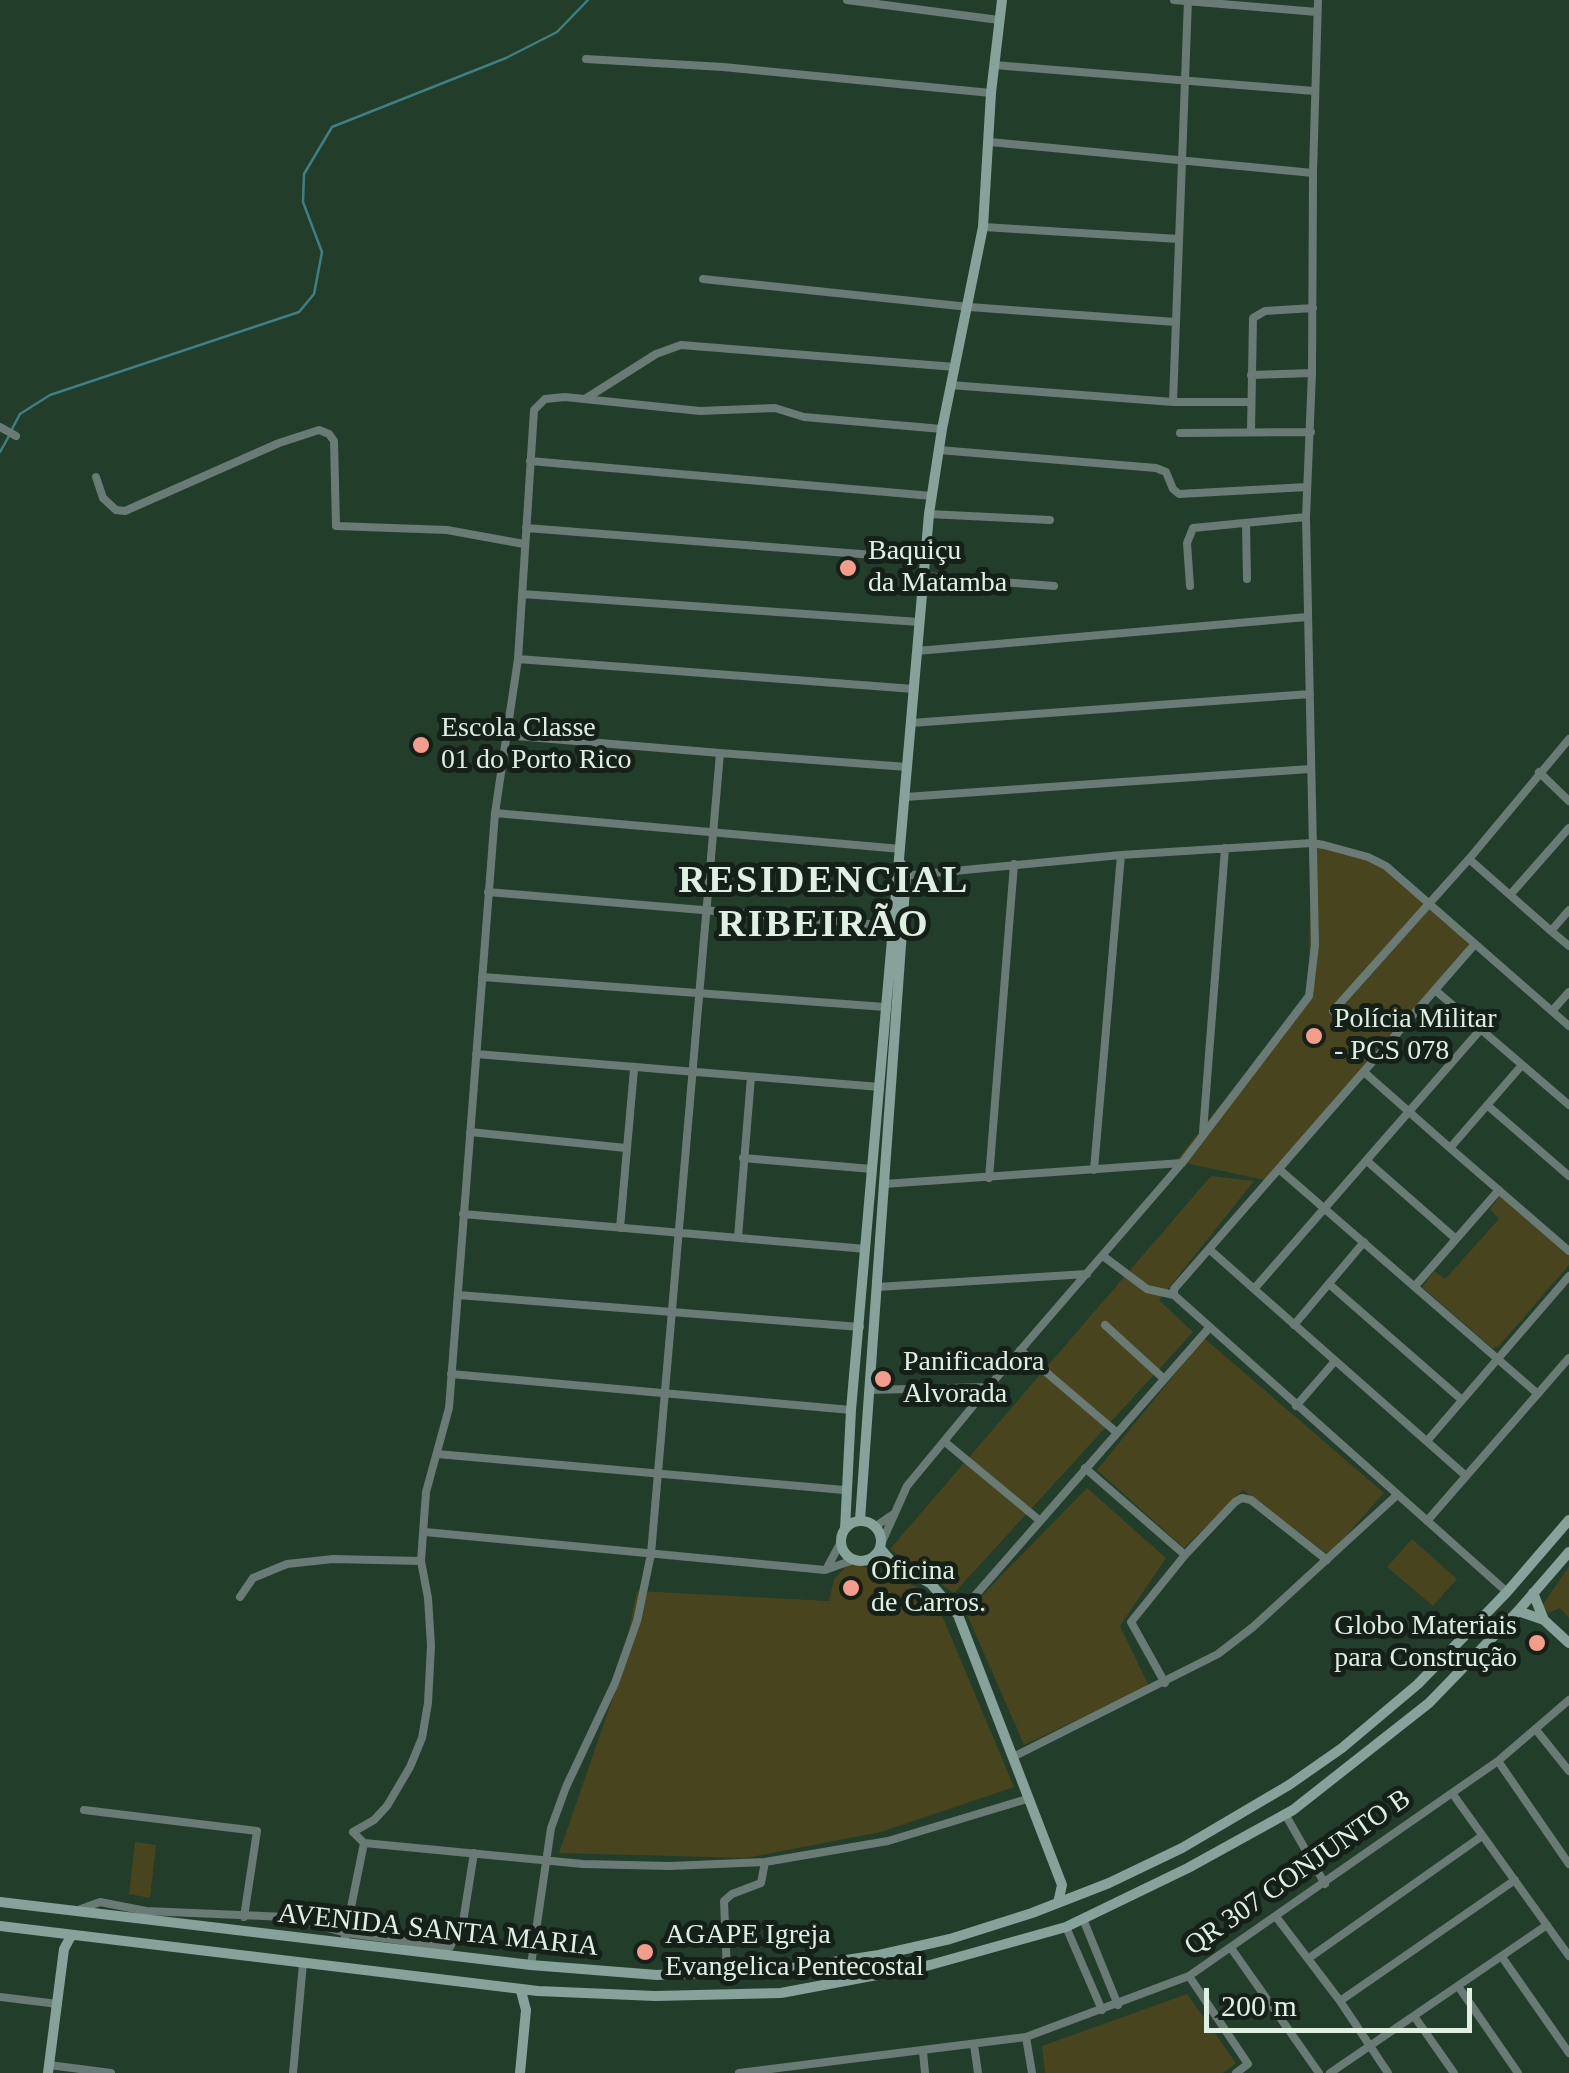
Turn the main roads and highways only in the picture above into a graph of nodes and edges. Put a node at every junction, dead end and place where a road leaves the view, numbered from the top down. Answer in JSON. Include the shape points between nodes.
{"nodes":[{"id":1,"x":1002,"y":0,"type":"edge"},
{"id":2,"x":901,"y":872,"type":"junction"},
{"id":3,"x":860,"y":1520,"type":"junction"},
{"id":4,"x":1569,"y":1520,"type":"edge"},
{"id":5,"x":845,"y":1529,"type":"junction"},
{"id":6,"x":881,"y":1546,"type":"junction"},
{"id":7,"x":1569,"y":1552,"type":"edge"},
{"id":8,"x":869,"y":1560,"type":"junction"},
{"id":9,"x":910,"y":1571,"type":"junction"},
{"id":10,"x":1533,"y":1593,"type":"junction"},
{"id":11,"x":1518,"y":1610,"type":"junction"},
{"id":12,"x":1544,"y":1620,"type":"junction"},
{"id":13,"x":1569,"y":1643,"type":"edge"},
{"id":14,"x":1200,"y":1838,"type":"junction"},
{"id":15,"x":1182,"y":1848,"type":"junction"},
{"id":16,"x":1208,"y":1857,"type":"junction"},
{"id":17,"x":1188,"y":1868,"type":"junction"},
{"id":18,"x":1062,"y":1885,"type":"junction"},
{"id":19,"x":1080,"y":1894,"type":"junction"},
{"id":20,"x":0,"y":1902,"type":"edge"},
{"id":21,"x":1058,"y":1903,"type":"junction"},
{"id":22,"x":188,"y":1921,"type":"junction"},
{"id":23,"x":0,"y":1926,"type":"edge"},
{"id":24,"x":202,"y":1928,"type":"junction"},
{"id":25,"x":971,"y":1933,"type":"junction"},
{"id":26,"x":56,"y":1935,"type":"junction"},
{"id":27,"x":70,"y":1936,"type":"junction"},
{"id":28,"x":950,"y":1938,"type":"junction"},
{"id":29,"x":174,"y":1947,"type":"junction"},
{"id":30,"x":64,"y":1949,"type":"junction"},
{"id":31,"x":198,"y":1950,"type":"junction"},
{"id":32,"x":976,"y":1954,"type":"junction"},
{"id":33,"x":904,"y":1970,"type":"junction"},
{"id":34,"x":657,"y":1975,"type":"junction"},
{"id":35,"x":521,"y":1991,"type":"junction"},
{"id":36,"x":538,"y":1992,"type":"junction"},
{"id":37,"x":655,"y":1996,"type":"junction"},
{"id":38,"x":526,"y":2010,"type":"junction"},
{"id":39,"x":49,"y":2069,"type":"edge"},
{"id":40,"x":520,"y":2073,"type":"edge"}],
"edges":[{"from":1,"to":2,"type":"main road","via":[[983,227],[932,496]]},
{"from":2,"to":3,"type":"main road"},
{"from":2,"to":5,"type":"main road"},
{"from":3,"to":5,"type":"main road"},
{"from":3,"to":6,"type":"main road","via":[[876,1526]]},
{"from":4,"to":14,"type":"main road","name":"AVENIDA SANTA MARIA","via":[[1418,1684],[1289,1785]]},
{"from":5,"to":8,"type":"main road","via":[[843,1550],[854,1560]]},
{"from":6,"to":8,"type":"main road"},
{"from":6,"to":9,"type":"main road","via":[[884,1556]]},
{"from":7,"to":10,"type":"main road","name":"AVENIDA SANTA MARIA"},
{"from":8,"to":9,"type":"main road"},
{"from":9,"to":18,"type":"main road","via":[[945,1596],[958,1615]]},
{"from":10,"to":11,"type":"main road","name":"AVENIDA SANTA MARIA"},
{"from":10,"to":12,"type":"main road"},
{"from":11,"to":12,"type":"main road"},
{"from":11,"to":16,"type":"main road","name":"AVENIDA SANTA MARIA","via":[[1428,1703],[1342,1774]]},
{"from":12,"to":13,"type":"main road"},
{"from":14,"to":15,"type":"main road","name":"AVENIDA SANTA MARIA"},
{"from":14,"to":16,"type":"main road"},
{"from":15,"to":17,"type":"main road"},
{"from":15,"to":19,"type":"main road","name":"AVENIDA SANTA MARIA"},
{"from":16,"to":17,"type":"main road","name":"AVENIDA SANTA MARIA"},
{"from":17,"to":32,"type":"main road","name":"AVENIDA SANTA MARIA","via":[[1066,1926]]},
{"from":18,"to":19,"type":"main road"},
{"from":18,"to":21,"type":"main road"},
{"from":19,"to":21,"type":"main road","name":"AVENIDA SANTA MARIA"},
{"from":20,"to":22,"type":"main road","name":"AVENIDA SANTA MARIA"},
{"from":21,"to":25,"type":"main road","name":"AVENIDA SANTA MARIA"},
{"from":22,"to":24,"type":"main road","name":"AVENIDA SANTA MARIA"},
{"from":22,"to":29,"type":"main road"},
{"from":23,"to":26,"type":"main road","name":"AVENIDA SANTA MARIA"},
{"from":24,"to":31,"type":"main road"},
{"from":24,"to":34,"type":"main road","name":"AVENIDA SANTA MARIA"},
{"from":25,"to":28,"type":"main road","name":"AVENIDA SANTA MARIA"},
{"from":25,"to":32,"type":"main road"},
{"from":26,"to":27,"type":"main road","name":"AVENIDA SANTA MARIA"},
{"from":26,"to":30,"type":"main road"},
{"from":27,"to":29,"type":"main road","name":"AVENIDA SANTA MARIA"},
{"from":27,"to":30,"type":"main road"},
{"from":28,"to":33,"type":"main road","via":[[950,1952]]},
{"from":28,"to":34,"type":"main road","name":"AVENIDA SANTA MARIA","via":[[780,1970]]},
{"from":29,"to":31,"type":"main road","name":"AVENIDA SANTA MARIA"},
{"from":30,"to":39,"type":"main road"},
{"from":31,"to":35,"type":"main road","name":"AVENIDA SANTA MARIA"},
{"from":32,"to":33,"type":"main road","name":"AVENIDA SANTA MARIA"},
{"from":33,"to":37,"type":"main road","name":"AVENIDA SANTA MARIA","via":[[782,1993]]},
{"from":34,"to":37,"type":"main road"},
{"from":35,"to":36,"type":"main road","name":"AVENIDA SANTA MARIA"},
{"from":35,"to":38,"type":"main road"},
{"from":36,"to":37,"type":"main road","name":"AVENIDA SANTA MARIA"},
{"from":36,"to":38,"type":"main road"},
{"from":38,"to":40,"type":"main road"}]}
